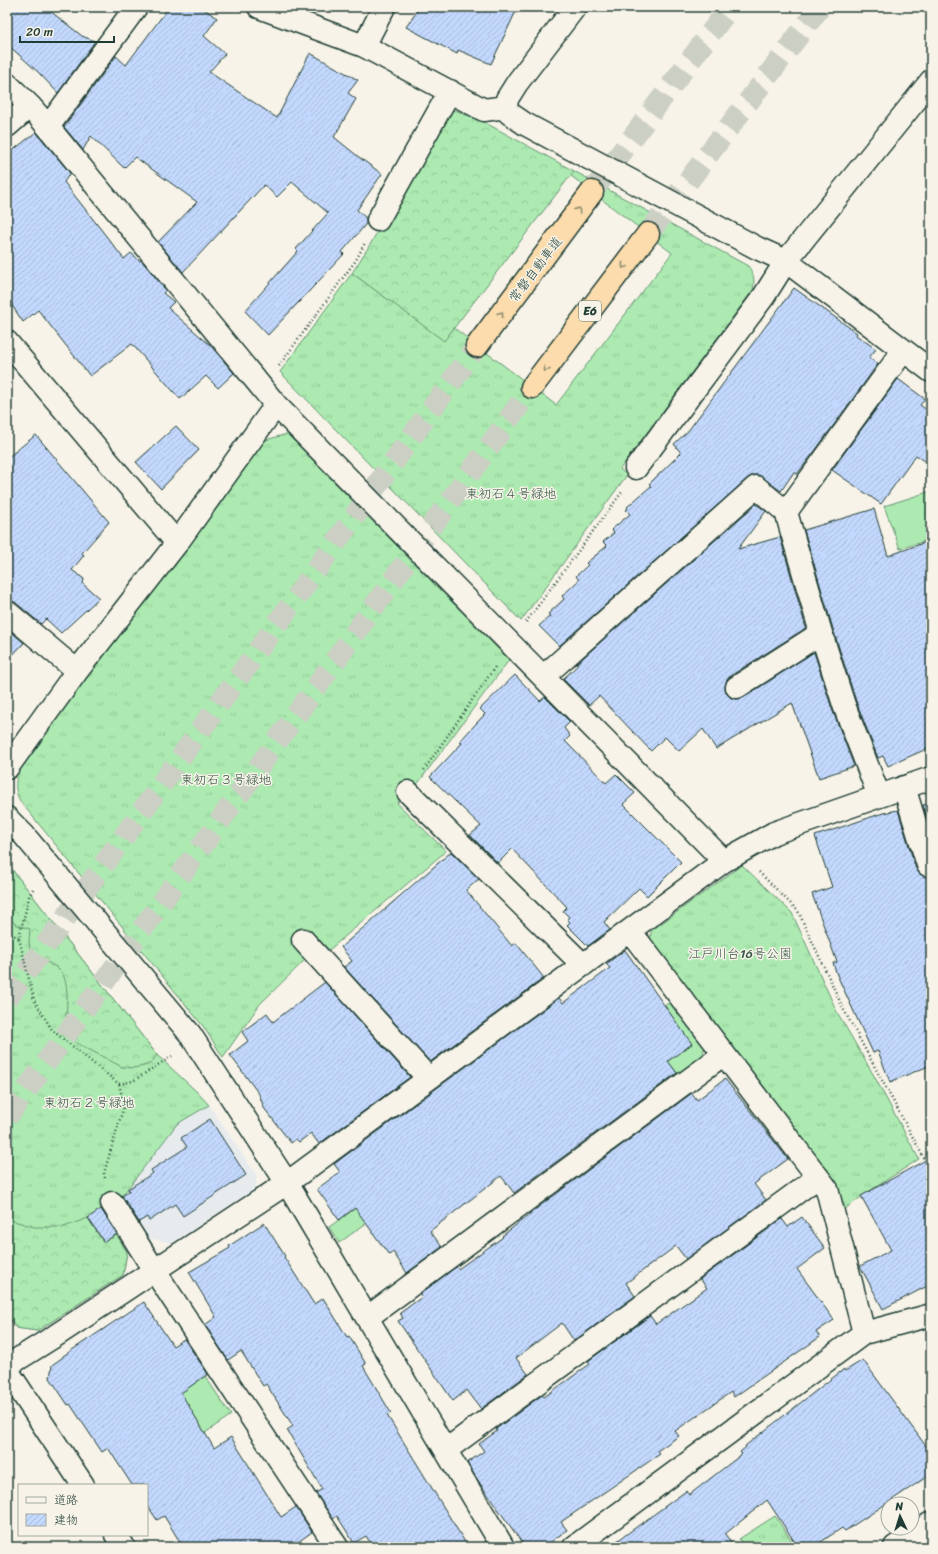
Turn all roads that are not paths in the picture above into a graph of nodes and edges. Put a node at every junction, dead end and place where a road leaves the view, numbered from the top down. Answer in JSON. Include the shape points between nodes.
{"nodes":[{"id":1,"x":136,"y":7,"type":"edge"},
{"id":2,"x":259,"y":7,"type":"edge"},
{"id":3,"x":384,"y":7,"type":"edge"},
{"id":4,"x":576,"y":7,"type":"edge"},
{"id":5,"x":364,"y":46,"type":"junction"},
{"id":6,"x":931,"y":81,"type":"edge"},
{"id":7,"x":7,"y":84,"type":"edge"},
{"id":8,"x":450,"y":91,"type":"junction"},
{"id":9,"x":30,"y":106,"type":"junction"},
{"id":10,"x":506,"y":107,"type":"junction"},
{"id":11,"x":7,"y":126,"type":"edge"},
{"id":12,"x":48,"y":127,"type":"junction"},
{"id":13,"x":592,"y":192,"type":"tunnel mouth"},
{"id":14,"x":378,"y":220,"type":"road end"},
{"id":15,"x":648,"y":234,"type":"tunnel mouth"},
{"id":16,"x":786,"y":260,"type":"junction"},
{"id":17,"x":7,"y":342,"type":"edge"},
{"id":18,"x":477,"y":346,"type":"tunnel mouth"},
{"id":19,"x":903,"y":351,"type":"junction"},
{"id":20,"x":931,"y":371,"type":"edge"},
{"id":21,"x":532,"y":387,"type":"tunnel mouth"},
{"id":22,"x":276,"y":406,"type":"junction"},
{"id":23,"x":636,"y":468,"type":"dead end"},
{"id":24,"x":786,"y":512,"type":"junction"},
{"id":25,"x":177,"y":543,"type":"junction"},
{"id":26,"x":7,"y":612,"type":"edge"},
{"id":27,"x":821,"y":633,"type":"junction"},
{"id":28,"x":77,"y":670,"type":"junction"},
{"id":29,"x":544,"y":676,"type":"junction"},
{"id":30,"x":737,"y":687,"type":"dead end"},
{"id":31,"x":7,"y":768,"type":"edge"},
{"id":32,"x":931,"y":778,"type":"edge"},
{"id":33,"x":904,"y":787,"type":"junction"},
{"id":34,"x":408,"y":792,"type":"dead end"},
{"id":35,"x":880,"y":796,"type":"junction"},
{"id":36,"x":7,"y":818,"type":"edge"},
{"id":37,"x":724,"y":861,"type":"junction"},
{"id":38,"x":928,"y":865,"type":"dead end"},
{"id":39,"x":630,"y":931,"type":"junction"},
{"id":40,"x":303,"y":940,"type":"dead end"},
{"id":41,"x":584,"y":965,"type":"junction"},
{"id":42,"x":724,"y":1054,"type":"junction"},
{"id":43,"x":428,"y":1078,"type":"junction"},
{"id":44,"x":818,"y":1177,"type":"junction"},
{"id":45,"x":288,"y":1183,"type":"junction"},
{"id":46,"x":112,"y":1203,"type":"road end"},
{"id":47,"x":154,"y":1270,"type":"junction"},
{"id":48,"x":931,"y":1315,"type":"edge"},
{"id":49,"x":368,"y":1317,"type":"junction"},
{"id":50,"x":864,"y":1333,"type":"junction"},
{"id":51,"x":7,"y":1366,"type":"edge"},
{"id":52,"x":7,"y":1370,"type":"edge"},
{"id":53,"x":446,"y":1450,"type":"junction"},
{"id":54,"x":82,"y":1484,"type":"edge"},
{"id":55,"x":931,"y":1523,"type":"edge"},
{"id":56,"x":117,"y":1536,"type":"edge"},
{"id":57,"x":124,"y":1547,"type":"edge"},
{"id":58,"x":337,"y":1547,"type":"edge"},
{"id":59,"x":503,"y":1547,"type":"edge"},
{"id":60,"x":574,"y":1547,"type":"edge"},
{"id":61,"x":895,"y":1547,"type":"edge"}],
"edges":[{"from":1,"to":12,"type":"street"},
{"from":2,"to":5,"type":"street"},
{"from":3,"to":5,"type":"street"},
{"from":4,"to":10,"type":"street","via":[[517,83],[507,99]]},
{"from":5,"to":8,"type":"street"},
{"from":6,"to":16,"type":"street"},
{"from":7,"to":9,"type":"street"},
{"from":8,"to":10,"type":"street","via":[[484,110]]},
{"from":8,"to":14,"type":"street"},
{"from":9,"to":11,"type":"street"},
{"from":9,"to":12,"type":"street"},
{"from":10,"to":16,"type":"street","via":[[508,113],[525,124],[757,248]]},
{"from":12,"to":22,"type":"street"},
{"from":18,"to":13,"type":"highway","name":"常磐自動車道","one_way":true},
{"from":15,"to":21,"type":"highway","number":"E6","one_way":true},
{"from":16,"to":19,"type":"street"},
{"from":16,"to":23,"type":"street","via":[[764,296]]},
{"from":17,"to":25,"type":"street"},
{"from":19,"to":20,"type":"street"},
{"from":19,"to":24,"type":"street"},
{"from":22,"to":25,"type":"street"},
{"from":22,"to":29,"type":"street"},
{"from":24,"to":27,"type":"street"},
{"from":24,"to":29,"type":"street","via":[[756,488]]},
{"from":25,"to":28,"type":"street"},
{"from":26,"to":28,"type":"street"},
{"from":27,"to":30,"type":"street"},
{"from":27,"to":35,"type":"street","via":[[844,705]]},
{"from":28,"to":31,"type":"street"},
{"from":29,"to":37,"type":"street"},
{"from":32,"to":33,"type":"street"},
{"from":33,"to":35,"type":"street"},
{"from":33,"to":38,"type":"street"},
{"from":34,"to":41,"type":"street"},
{"from":35,"to":37,"type":"street","via":[[774,834]]},
{"from":36,"to":45,"type":"street","via":[[190,1034]]},
{"from":37,"to":39,"type":"street"},
{"from":39,"to":41,"type":"street"},
{"from":39,"to":42,"type":"street"},
{"from":40,"to":43,"type":"street"},
{"from":41,"to":43,"type":"street"},
{"from":42,"to":44,"type":"street"},
{"from":42,"to":49,"type":"street"},
{"from":43,"to":45,"type":"street"},
{"from":44,"to":50,"type":"street","via":[[827,1189]]},
{"from":44,"to":53,"type":"street"},
{"from":45,"to":47,"type":"street"},
{"from":45,"to":49,"type":"street"},
{"from":46,"to":47,"type":"street"},
{"from":47,"to":51,"type":"street"},
{"from":47,"to":58,"type":"street"},
{"from":48,"to":50,"type":"street"},
{"from":49,"to":53,"type":"street"},
{"from":50,"to":60,"type":"street"},
{"from":52,"to":54,"type":"street"},
{"from":53,"to":59,"type":"street"},
{"from":55,"to":61,"type":"street"},
{"from":56,"to":57,"type":"street"}]}
